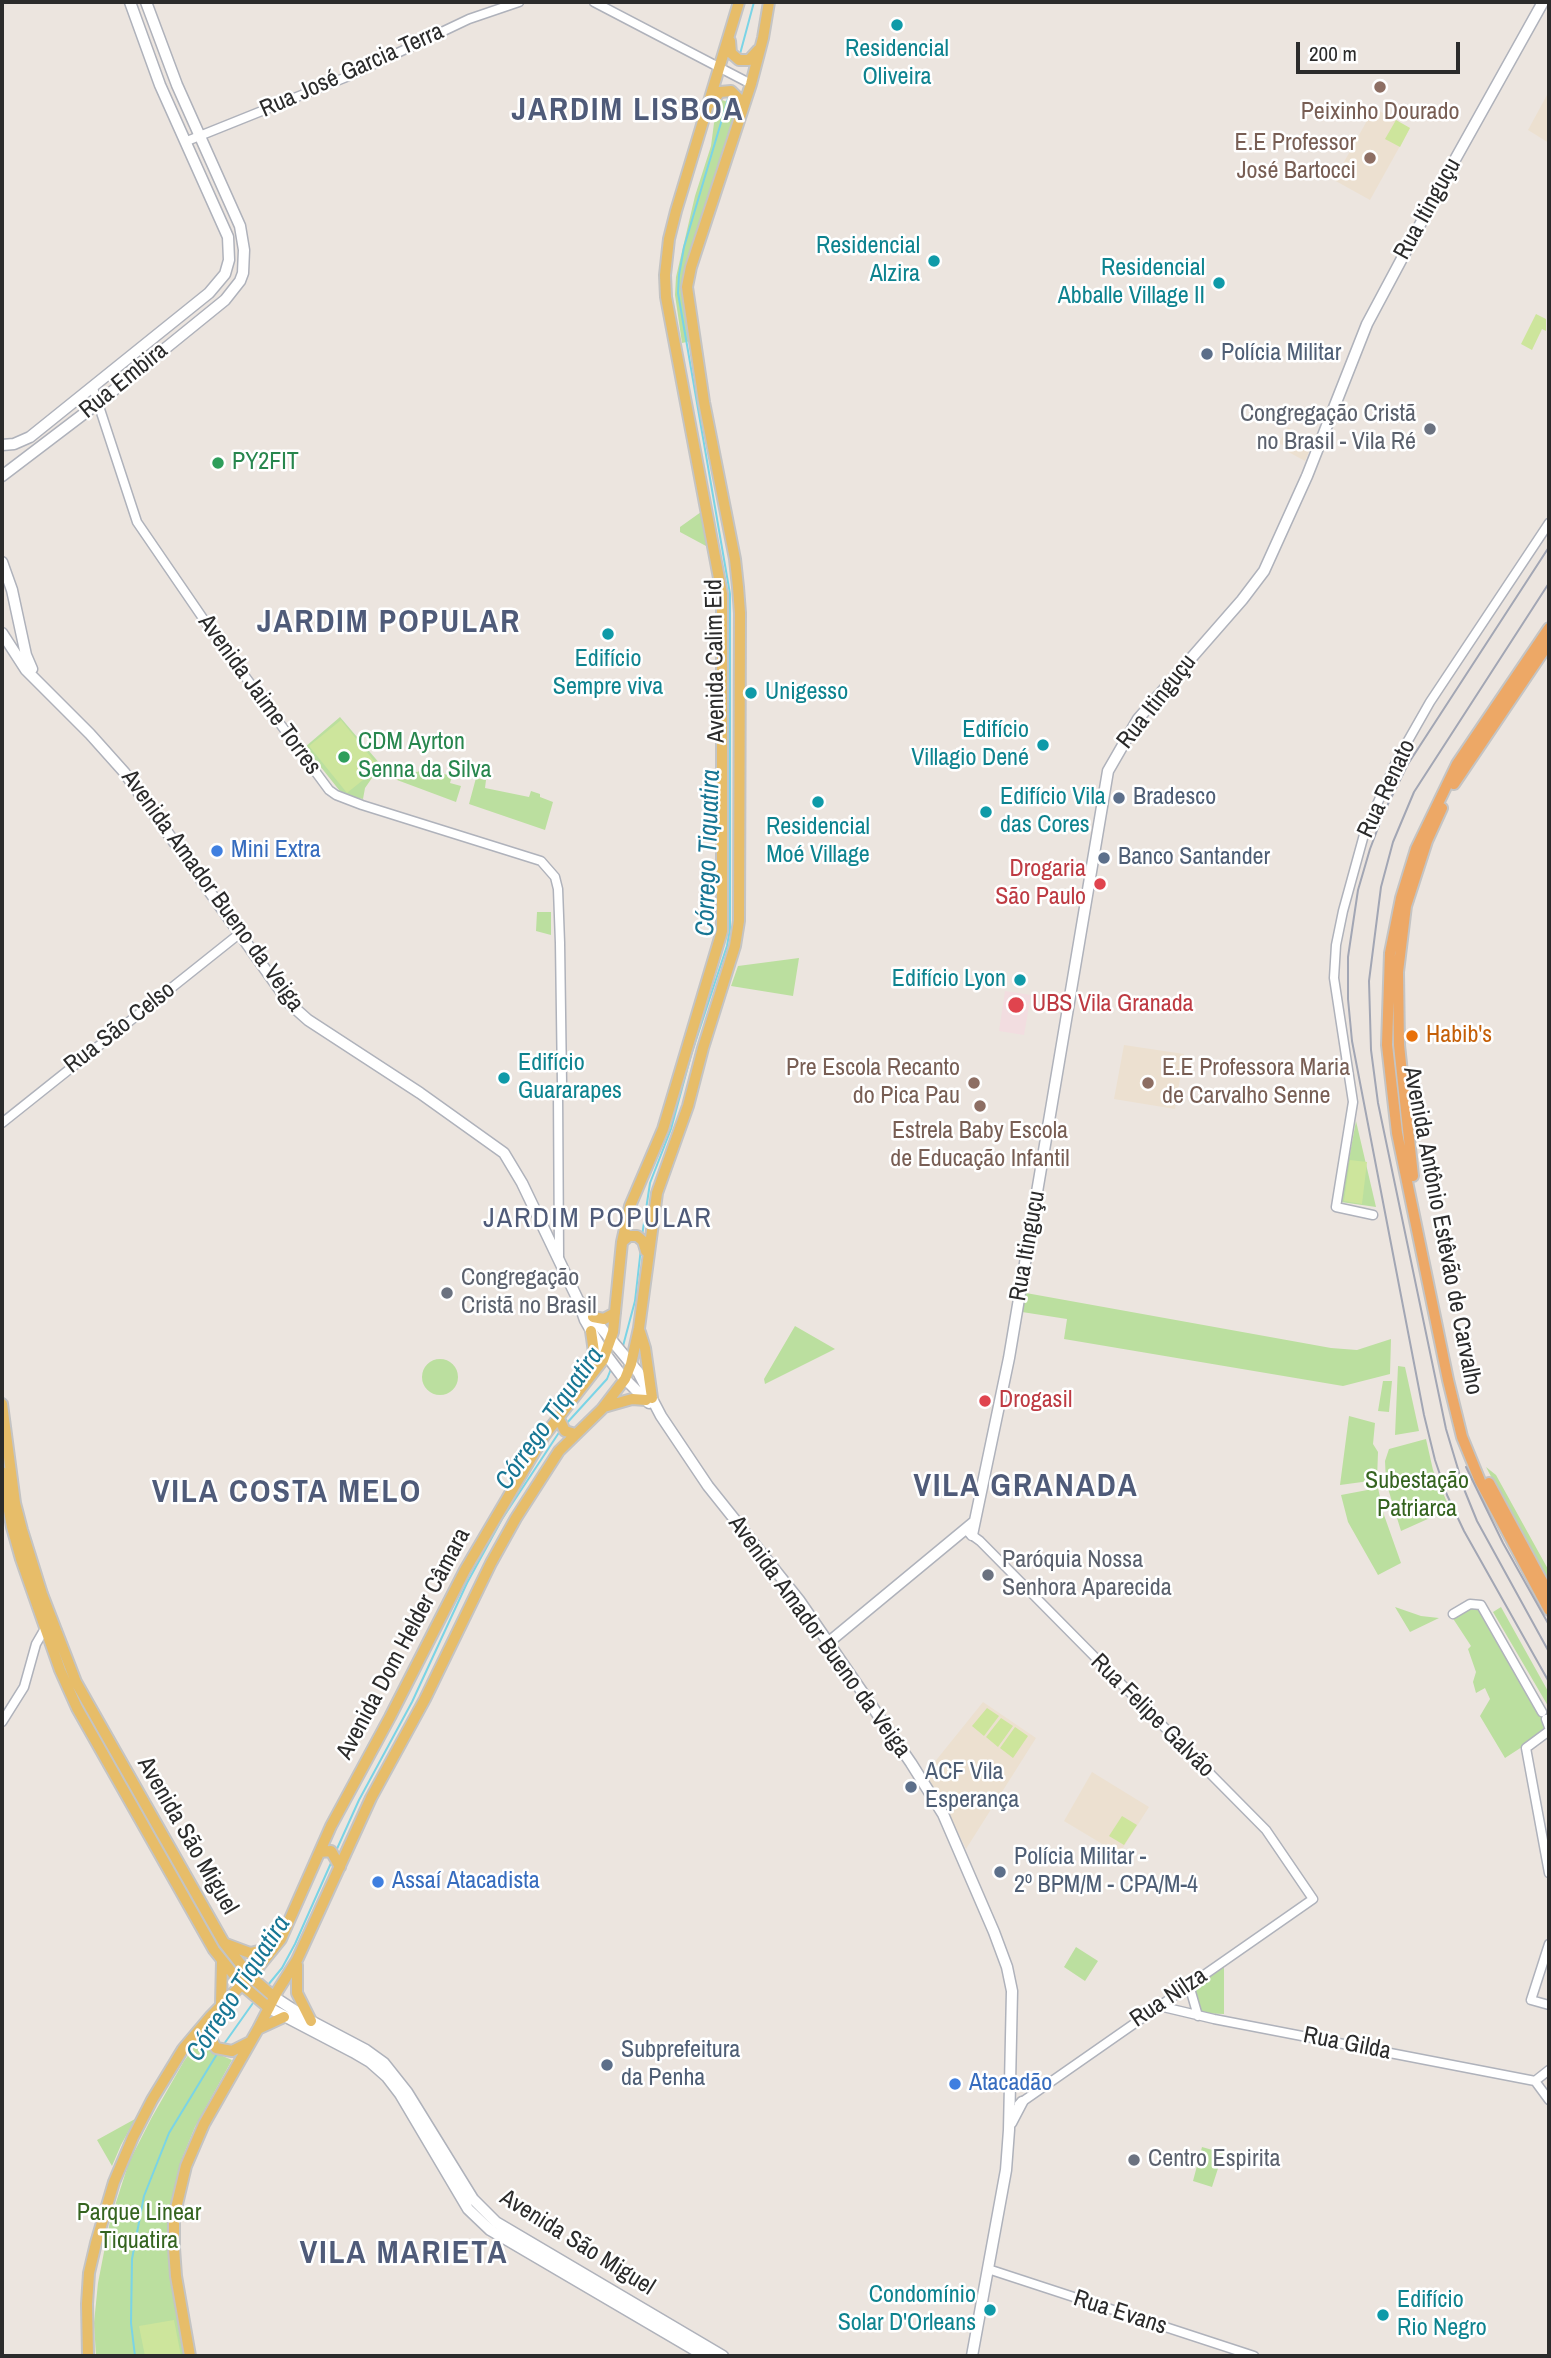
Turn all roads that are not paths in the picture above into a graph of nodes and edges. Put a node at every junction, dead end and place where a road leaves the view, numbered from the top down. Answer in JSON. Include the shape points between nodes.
{"nodes":[{"id":1,"x":130,"y":2,"type":"edge"},
{"id":2,"x":146,"y":2,"type":"edge"},
{"id":3,"x":519,"y":2,"type":"edge"},
{"id":4,"x":594,"y":2,"type":"edge"},
{"id":5,"x":739,"y":2,"type":"edge"},
{"id":6,"x":769,"y":2,"type":"edge"},
{"id":7,"x":1543,"y":2,"type":"edge"},
{"id":8,"x":732,"y":24,"type":"junction"},
{"id":9,"x":763,"y":38,"type":"junction"},
{"id":10,"x":719,"y":67,"type":"junction"},
{"id":11,"x":751,"y":84,"type":"junction"},
{"id":12,"x":706,"y":112,"type":"junction"},
{"id":13,"x":736,"y":130,"type":"junction"},
{"id":14,"x":201,"y":136,"type":"junction"},
{"id":15,"x":187,"y":141,"type":"junction"},
{"id":16,"x":93,"y":388,"type":"junction"},
{"id":17,"x":98,"y":404,"type":"junction"},
{"id":18,"x":2,"y":445,"type":"edge"},
{"id":19,"x":5,"y":473,"type":"edge"},
{"id":20,"x":2,"y":485,"type":"edge"},
{"id":21,"x":1549,"y":523,"type":"edge"},
{"id":22,"x":2,"y":562,"type":"edge"},
{"id":23,"x":1549,"y":628,"type":"edge"},
{"id":24,"x":2,"y":634,"type":"edge"},
{"id":25,"x":1549,"y":643,"type":"edge"},
{"id":26,"x":42,"y":684,"type":"junction"},
{"id":27,"x":239,"y":934,"type":"junction"},
{"id":28,"x":715,"y":985,"type":"junction"},
{"id":29,"x":1389,"y":1065,"type":"junction"},
{"id":30,"x":1404,"y":1093,"type":"junction"},
{"id":31,"x":2,"y":1123,"type":"edge"},
{"id":32,"x":1373,"y":1215,"type":"dead end"},
{"id":33,"x":624,"y":1240,"type":"junction"},
{"id":34,"x":647,"y":1259,"type":"junction"},
{"id":35,"x":559,"y":1260,"type":"junction"},
{"id":36,"x":578,"y":1300,"type":"junction"},
{"id":37,"x":615,"y":1313,"type":"junction"},
{"id":38,"x":593,"y":1317,"type":"junction"},
{"id":39,"x":639,"y":1330,"type":"junction"},
{"id":40,"x":591,"y":1331,"type":"junction"},
{"id":41,"x":612,"y":1341,"type":"junction"},
{"id":42,"x":606,"y":1356,"type":"junction"},
{"id":43,"x":630,"y":1362,"type":"junction"},
{"id":44,"x":623,"y":1377,"type":"junction"},
{"id":45,"x":583,"y":1387,"type":"junction"},
{"id":46,"x":649,"y":1399,"type":"junction"},
{"id":47,"x":2,"y":1404,"type":"edge"},
{"id":48,"x":601,"y":1409,"type":"junction"},
{"id":49,"x":559,"y":1420,"type":"junction"},
{"id":50,"x":572,"y":1434,"type":"junction"},
{"id":51,"x":2,"y":1472,"type":"edge"},
{"id":52,"x":975,"y":1520,"type":"junction"},
{"id":53,"x":972,"y":1536,"type":"junction"},
{"id":54,"x":1549,"y":1594,"type":"edge"},
{"id":55,"x":1549,"y":1610,"type":"edge"},
{"id":56,"x":1453,"y":1614,"type":"dead end"},
{"id":57,"x":49,"y":1623,"type":"junction"},
{"id":58,"x":829,"y":1642,"type":"junction"},
{"id":59,"x":439,"y":1645,"type":"junction"},
{"id":60,"x":2,"y":1722,"type":"edge"},
{"id":61,"x":1546,"y":1725,"type":"edge"},
{"id":62,"x":320,"y":1852,"type":"junction"},
{"id":63,"x":340,"y":1867,"type":"junction"},
{"id":64,"x":1549,"y":1873,"type":"edge"},
{"id":65,"x":1313,"y":1899,"type":"joint"},
{"id":66,"x":281,"y":1939,"type":"junction"},
{"id":67,"x":224,"y":1943,"type":"junction"},
{"id":68,"x":1549,"y":1944,"type":"edge"},
{"id":69,"x":298,"y":1960,"type":"junction"},
{"id":70,"x":222,"y":1961,"type":"junction"},
{"id":71,"x":250,"y":1976,"type":"junction"},
{"id":72,"x":242,"y":1985,"type":"junction"},
{"id":73,"x":1189,"y":1985,"type":"junction"},
{"id":74,"x":268,"y":1992,"type":"junction"},
{"id":75,"x":262,"y":2003,"type":"junction"},
{"id":76,"x":221,"y":2005,"type":"junction"},
{"id":77,"x":1549,"y":2005,"type":"edge"},
{"id":78,"x":1158,"y":2006,"type":"junction"},
{"id":79,"x":1198,"y":2016,"type":"junction"},
{"id":80,"x":210,"y":2017,"type":"junction"},
{"id":81,"x":284,"y":2017,"type":"junction"},
{"id":82,"x":312,"y":2021,"type":"junction"},
{"id":83,"x":258,"y":2029,"type":"junction"},
{"id":84,"x":251,"y":2042,"type":"junction"},
{"id":85,"x":1549,"y":2070,"type":"edge"},
{"id":86,"x":1535,"y":2081,"type":"junction"},
{"id":87,"x":1024,"y":2100,"type":"junction"},
{"id":88,"x":1549,"y":2100,"type":"edge"},
{"id":89,"x":1009,"y":2101,"type":"junction"},
{"id":90,"x":1009,"y":2130,"type":"junction"},
{"id":91,"x":988,"y":2269,"type":"junction"},
{"id":92,"x":596,"y":2287,"type":"junction"},
{"id":93,"x":88,"y":2356,"type":"edge"},
{"id":94,"x":190,"y":2356,"type":"edge"},
{"id":95,"x":705,"y":2356,"type":"edge"},
{"id":96,"x":723,"y":2356,"type":"edge"},
{"id":97,"x":972,"y":2356,"type":"edge"},
{"id":98,"x":1254,"y":2356,"type":"edge"}],
"edges":[{"from":1,"to":15,"type":"main road","via":[[160,85]]},
{"from":2,"to":14,"type":"main road"},
{"from":3,"to":14,"type":"street","name":"Rua José Garcia Terra"},
{"from":4,"to":10,"type":"street"},
{"from":5,"to":8,"type":"main road","name":"Avenida Calim Eid"},
{"from":6,"to":9,"type":"main road","name":"Avenida Calim Eid"},
{"from":7,"to":52,"type":"main road","name":"Rua Itinguçu","via":[[1381,296],[1265,571],[1138,719],[1108,771],[1009,1358]]},
{"from":8,"to":9,"type":"main road","via":[[730,49],[739,60],[752,57]]},
{"from":8,"to":10,"type":"main road","name":"Avenida Calim Eid"},
{"from":9,"to":11,"type":"main road","name":"Avenida Calim Eid"},
{"from":10,"to":11,"type":"street"},
{"from":10,"to":12,"type":"main road","name":"Avenida Calim Eid"},
{"from":11,"to":13,"type":"main road","name":"Avenida Calim Eid"},
{"from":12,"to":13,"type":"main road","via":[[718,94],[732,92],[739,104]]},
{"from":12,"to":28,"type":"main road","name":"Avenida Calim Eid","via":[[671,229],[665,275],[722,594],[723,919]]},
{"from":13,"to":28,"type":"main road","name":"Avenida Calim Eid","via":[[687,287],[735,559],[740,612],[739,920],[735,946]]},
{"from":14,"to":15,"type":"street","name":"Rua José Garcia Terra"},
{"from":14,"to":17,"type":"main road","name":"Rua Embira","via":[[240,226],[244,257],[240,281],[225,300]]},
{"from":15,"to":16,"type":"main road","name":"Rua Embira","via":[[228,237],[225,274],[209,293]]},
{"from":16,"to":17,"type":"street","name":"Avenida Jaime Torres"},
{"from":16,"to":18,"type":"main road","name":"Rua Embira","via":[[30,437]]},
{"from":17,"to":19,"type":"main road","name":"Rua Embira"},
{"from":17,"to":35,"type":"street","name":"Avenida Jaime Torres","via":[[137,522],[328,790],[541,861],[555,877],[562,1070]]},
{"from":19,"to":20,"type":"main road"},
{"from":21,"to":32,"type":"street","name":"Rua Renato","via":[[1430,702],[1397,760],[1364,831],[1343,911],[1334,978],[1353,1107],[1336,1207]]},
{"from":22,"to":26,"type":"main road","name":"Avenida Amador Bueno da Veiga","via":[[28,661]]},
{"from":23,"to":29,"type":"highway","name":"Avenida Antônio Estêvão de Carvalho","via":[[1457,764],[1416,849],[1390,953]]},
{"from":24,"to":26,"type":"main road","name":"Avenida Amador Bueno da Veiga","via":[[26,670]]},
{"from":25,"to":30,"type":"highway","name":"Avenida Antônio Estêvão de Carvalho","via":[[1457,779],[1415,875],[1403,925],[1397,986]]},
{"from":26,"to":27,"type":"main road","name":"Avenida Amador Bueno da Veiga","via":[[124,772]]},
{"from":27,"to":31,"type":"street","name":"Rua São Celso"},
{"from":27,"to":35,"type":"main road","name":"Avenida Amador Bueno da Veiga","via":[[301,1014],[504,1153]]},
{"from":28,"to":33,"type":"main road","name":"Avenida Calim Eid","via":[[686,1045],[663,1129],[630,1206]]},
{"from":28,"to":34,"type":"main road","name":"Avenida Calim Eid","via":[[688,1106],[657,1193]]},
{"from":29,"to":30,"type":"highway","via":[[1395,1086]]},
{"from":29,"to":55,"type":"highway","name":"Avenida Antônio Estêvão de Carvalho","via":[[1397,1133],[1462,1437],[1485,1492]]},
{"from":30,"to":54,"type":"highway","name":"Avenida Antônio Estêvão de Carvalho","via":[[1411,1169],[1467,1430],[1489,1483]]},
{"from":33,"to":34,"type":"main road","via":[[637,1236],[645,1245]]},
{"from":33,"to":37,"type":"main road","name":"Avenida Calim Eid"},
{"from":34,"to":39,"type":"main road","name":"Avenida Calim Eid"},
{"from":35,"to":36,"type":"main road","name":"Avenida Amador Bueno da Veiga"},
{"from":36,"to":38,"type":"main road","name":"Avenida Amador Bueno da Veiga"},
{"from":36,"to":40,"type":"main road","name":"Avenida Amador Bueno da Veiga"},
{"from":37,"to":38,"type":"main road","via":[[604,1319]]},
{"from":37,"to":41,"type":"main road","name":"Avenida Calim Eid"},
{"from":38,"to":41,"type":"main road","name":"Avenida Amador Bueno da Veiga"},
{"from":39,"to":43,"type":"main road","name":"Avenida Calim Eid"},
{"from":39,"to":46,"type":"main road"},
{"from":40,"to":42,"type":"main road","name":"Avenida Amador Bueno da Veiga"},
{"from":40,"to":45,"type":"main road","via":[[593,1361]]},
{"from":41,"to":42,"type":"main road","name":"Avenida Dom Helder Câmara"},
{"from":41,"to":43,"type":"main road","name":"Avenida Amador Bueno da Veiga"},
{"from":42,"to":44,"type":"main road","name":"Avenida Amador Bueno da Veiga"},
{"from":42,"to":45,"type":"main road","name":"Avenida Dom Helder Câmara"},
{"from":43,"to":44,"type":"main road","name":"Avenida Dom Helder Câmara"},
{"from":43,"to":46,"type":"main road","name":"Avenida Amador Bueno da Veiga"},
{"from":44,"to":46,"type":"main road","name":"Avenida Amador Bueno da Veiga"},
{"from":44,"to":48,"type":"main road","name":"Avenida Dom Helder Câmara"},
{"from":45,"to":49,"type":"main road","name":"Avenida Dom Helder Câmara"},
{"from":46,"to":48,"type":"main road","via":[[622,1401]]},
{"from":46,"to":58,"type":"main road","name":"Avenida Amador Bueno da Veiga","via":[[708,1486]]},
{"from":47,"to":57,"type":"main road","name":"Avenida São Miguel","via":[[15,1503]]},
{"from":48,"to":50,"type":"main road","name":"Avenida Dom Helder Câmara"},
{"from":49,"to":50,"type":"main road"},
{"from":49,"to":59,"type":"main road","name":"Avenida Dom Helder Câmara","via":[[536,1448],[486,1532]]},
{"from":50,"to":59,"type":"main road","name":"Avenida Dom Helder Câmara"},
{"from":51,"to":57,"type":"main road","name":"Avenida São Miguel","via":[[12,1527]]},
{"from":52,"to":53,"type":"main road"},
{"from":52,"to":53,"type":"street"},
{"from":53,"to":58,"type":"main road"},
{"from":53,"to":65,"type":"street","name":"Rua Felipe Galvão","via":[[1266,1830]]},
{"from":56,"to":61,"type":"street","via":[[1470,1604],[1481,1605]]},
{"from":57,"to":60,"type":"street","via":[[36,1644],[24,1687]]},
{"from":57,"to":67,"type":"main road","name":"Avenida São Miguel","via":[[85,1701]]},
{"from":57,"to":70,"type":"main road","name":"Avenida São Miguel","via":[[64,1680],[83,1718]]},
{"from":58,"to":89,"type":"main road","name":"Avenida Amador Bueno da Veiga","via":[[935,1800],[995,1933],[1011,1983]]},
{"from":59,"to":62,"type":"main road","name":"Avenida Dom Helder Câmara","via":[[337,1814]]},
{"from":59,"to":63,"type":"main road","name":"Avenida Dom Helder Câmara"},
{"from":61,"to":64,"type":"street","via":[[1526,1748]]},
{"from":62,"to":63,"type":"main road","via":[[328,1849]]},
{"from":62,"to":66,"type":"main road","name":"Avenida Dom Helder Câmara"},
{"from":63,"to":69,"type":"main road","name":"Avenida Dom Helder Câmara"},
{"from":65,"to":73,"type":"street","name":"Rua Nilza"},
{"from":66,"to":67,"type":"main road","via":[[257,1953]]},
{"from":66,"to":71,"type":"main road","name":"Avenida Dom Helder Câmara"},
{"from":67,"to":71,"type":"main road","name":"Avenida São Miguel"},
{"from":68,"to":77,"type":"street","via":[[1531,2000]]},
{"from":69,"to":74,"type":"main road","name":"Avenida Dom Helder Câmara"},
{"from":69,"to":82,"type":"main road","via":[[297,1993]]},
{"from":70,"to":72,"type":"main road","name":"Avenida São Miguel"},
{"from":70,"to":76,"type":"main road"},
{"from":71,"to":72,"type":"main road","name":"Avenida Dom Helder Câmara"},
{"from":71,"to":74,"type":"main road","name":"Avenida São Miguel"},
{"from":72,"to":75,"type":"main road","name":"Avenida São Miguel"},
{"from":72,"to":76,"type":"main road"},
{"from":73,"to":78,"type":"street","name":"Rua Nilza"},
{"from":73,"to":79,"type":"street"},
{"from":74,"to":75,"type":"main road","name":"Avenida Dom Helder Câmara"},
{"from":74,"to":82,"type":"main road","name":"Avenida São Miguel"},
{"from":75,"to":81,"type":"main road","name":"Avenida São Miguel"},
{"from":75,"to":83,"type":"main road"},
{"from":76,"to":80,"type":"main road"},
{"from":78,"to":79,"type":"street","name":"Rua Gilda"},
{"from":78,"to":87,"type":"street","name":"Rua Nilza"},
{"from":79,"to":86,"type":"street","name":"Rua Gilda"},
{"from":80,"to":84,"type":"main road","via":[[209,2035],[216,2048],[232,2051]]},
{"from":80,"to":93,"type":"main road","via":[[183,2049],[152,2100],[114,2182],[89,2273]]},
{"from":81,"to":83,"type":"main road"},
{"from":81,"to":92,"type":"main road","name":"Avenida São Miguel","via":[[370,2062],[400,2094],[479,2221],[520,2249]]},
{"from":82,"to":92,"type":"main road","name":"Avenida São Miguel","via":[[384,2063],[484,2211]]},
{"from":83,"to":84,"type":"main road"},
{"from":84,"to":94,"type":"main road","via":[[204,2124],[179,2189],[173,2248]]},
{"from":85,"to":86,"type":"street"},
{"from":86,"to":88,"type":"street"},
{"from":87,"to":89,"type":"street"},
{"from":87,"to":90,"type":"main road"},
{"from":89,"to":90,"type":"main road","name":"Avenida Amador Bueno da Veiga"},
{"from":90,"to":91,"type":"main road","name":"Avenida Amador Bueno da Veiga"},
{"from":91,"to":97,"type":"main road","name":"Avenida Amador Bueno da Veiga"},
{"from":91,"to":98,"type":"street","name":"Rua Evans"},
{"from":92,"to":95,"type":"main road","name":"Avenida São Miguel"},
{"from":92,"to":96,"type":"main road","name":"Avenida São Miguel"}]}
